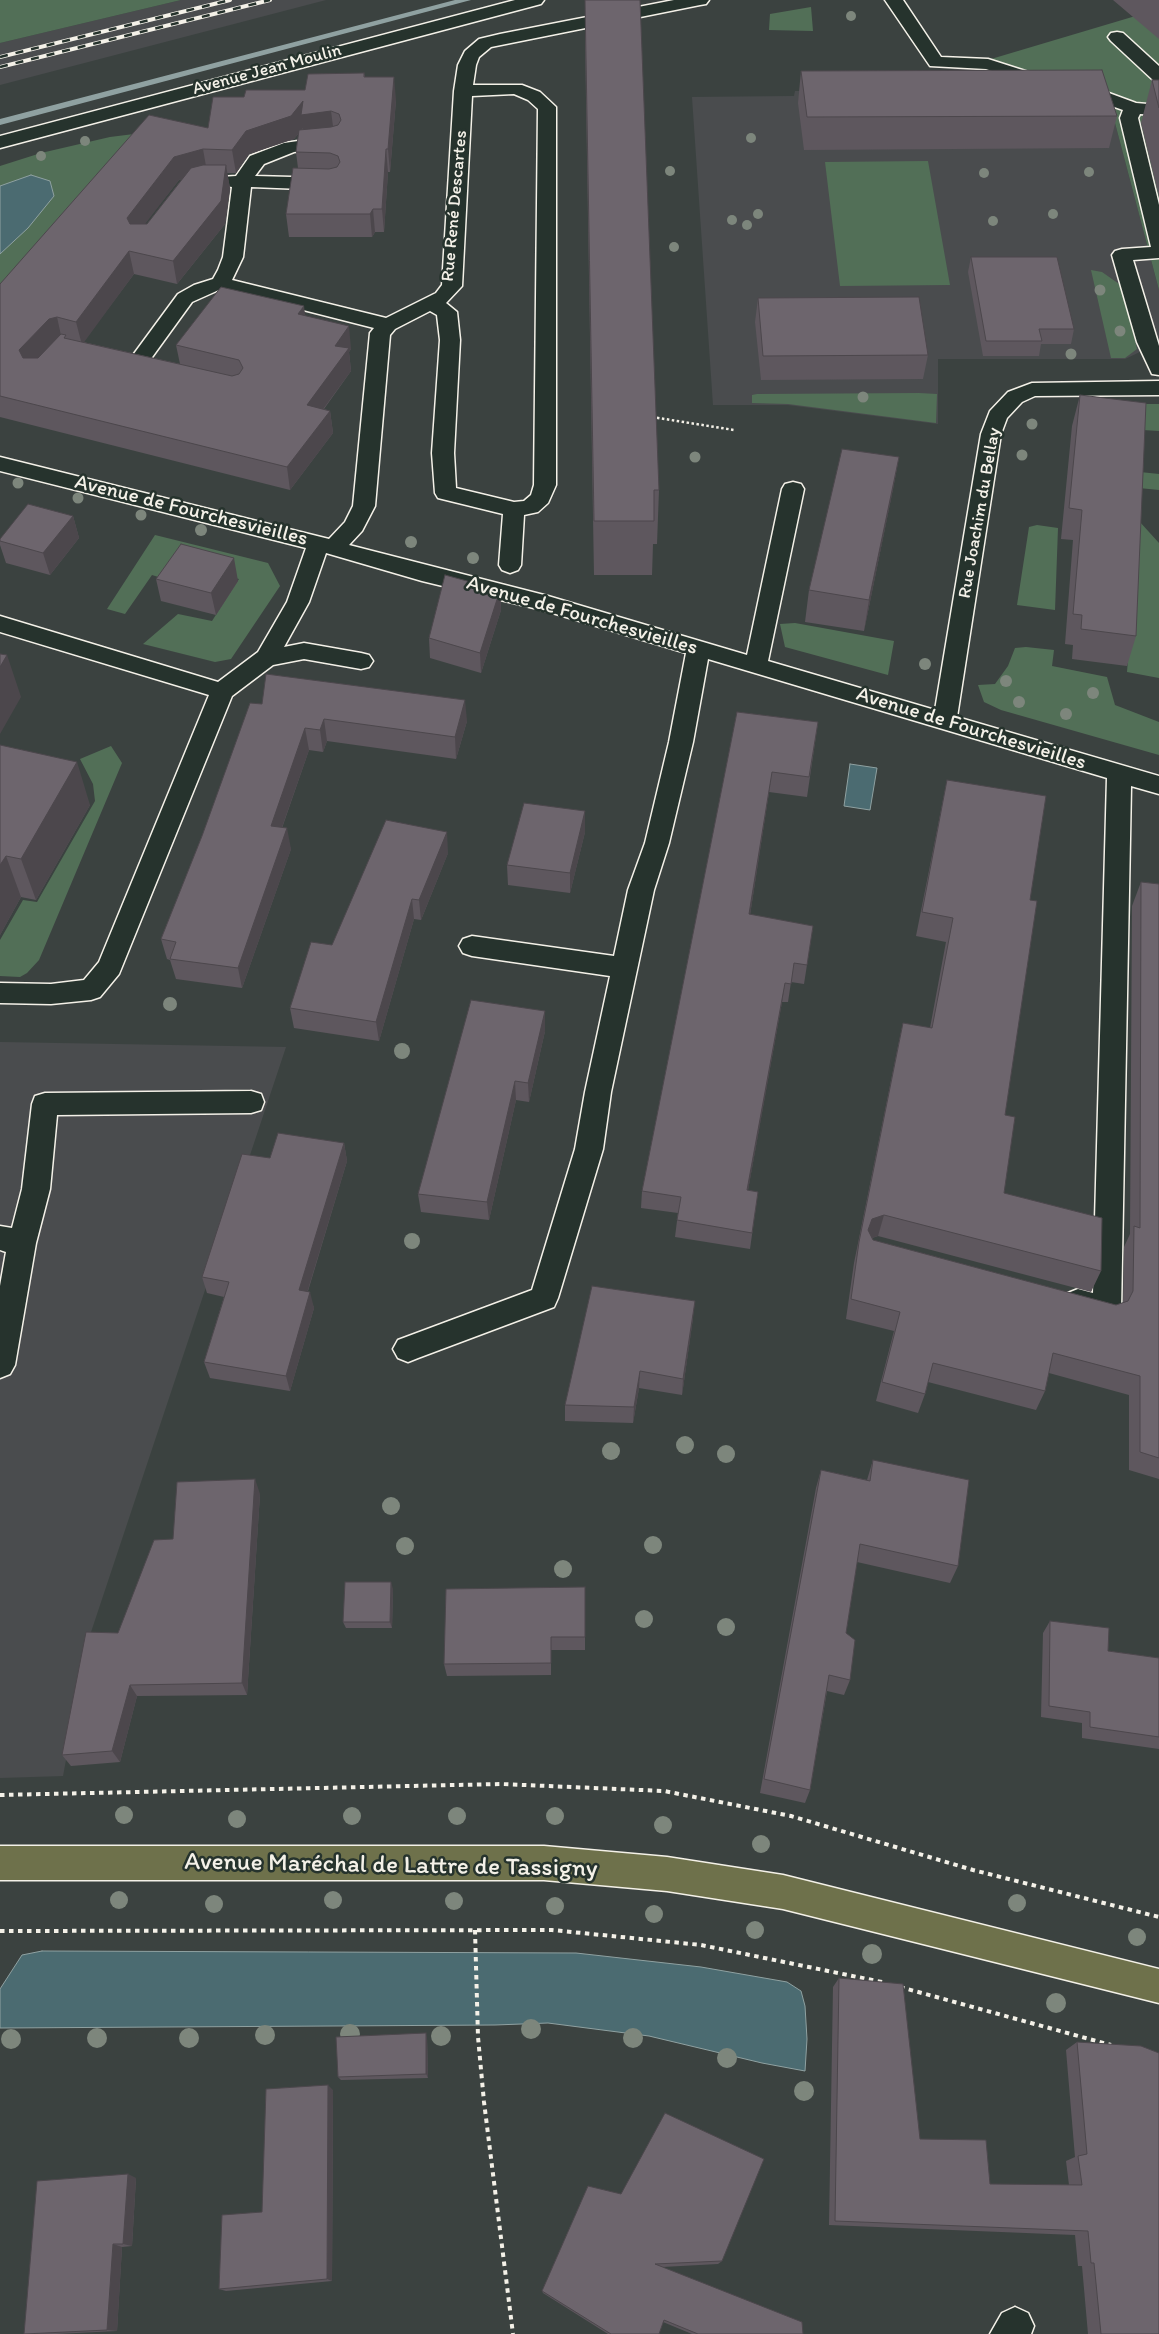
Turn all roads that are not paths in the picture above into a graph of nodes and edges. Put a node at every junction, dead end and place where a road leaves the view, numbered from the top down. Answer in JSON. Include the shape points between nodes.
{"nodes":[{"id":1,"x":535,"y":0,"type":"edge"},
{"id":2,"x":700,"y":0,"type":"edge"},
{"id":3,"x":894,"y":0,"type":"edge"},
{"id":4,"x":1116,"y":37,"type":"dead end"},
{"id":5,"x":1159,"y":76,"type":"edge"},
{"id":6,"x":463,"y":90,"type":"junction"},
{"id":7,"x":1133,"y":108,"type":"junction"},
{"id":8,"x":1159,"y":110,"type":"edge"},
{"id":9,"x":0,"y":142,"type":"edge"},
{"id":10,"x":333,"y":142,"type":"edge"},
{"id":11,"x":207,"y":180,"type":"edge"},
{"id":12,"x":242,"y":181,"type":"junction"},
{"id":13,"x":332,"y":184,"type":"edge"},
{"id":14,"x":1159,"y":244,"type":"edge"},
{"id":15,"x":1159,"y":252,"type":"edge"},
{"id":16,"x":220,"y":283,"type":"junction"},
{"id":17,"x":431,"y":304,"type":"junction"},
{"id":18,"x":388,"y":325,"type":"junction"},
{"id":19,"x":135,"y":366,"type":"edge"},
{"id":20,"x":1159,"y":369,"type":"edge"},
{"id":21,"x":1159,"y":388,"type":"edge"},
{"id":22,"x":0,"y":464,"type":"edge"},
{"id":23,"x":793,"y":489,"type":"dead end"},
{"id":24,"x":514,"y":509,"type":"junction"},
{"id":25,"x":327,"y":546,"type":"junction"},
{"id":26,"x":510,"y":565,"type":"dead end"},
{"id":27,"x":0,"y":624,"type":"edge"},
{"id":28,"x":698,"y":649,"type":"junction"},
{"id":29,"x":266,"y":658,"type":"junction"},
{"id":30,"x":361,"y":660,"type":"dead end"},
{"id":31,"x":756,"y":665,"type":"junction"},
{"id":32,"x":222,"y":690,"type":"junction"},
{"id":33,"x":945,"y":720,"type":"junction"},
{"id":34,"x":1119,"y":773,"type":"junction"},
{"id":35,"x":1159,"y":785,"type":"edge"},
{"id":36,"x":472,"y":946,"type":"dead end"},
{"id":37,"x":625,"y":968,"type":"junction"},
{"id":38,"x":0,"y":993,"type":"edge"},
{"id":39,"x":251,"y":1102,"type":"dead end"},
{"id":40,"x":11,"y":1240,"type":"edge"},
{"id":41,"x":1050,"y":1295,"type":"edge"},
{"id":42,"x":408,"y":1349,"type":"dead end"},
{"id":43,"x":0,"y":1365,"type":"edge"},
{"id":44,"x":0,"y":1863,"type":"edge"},
{"id":45,"x":1159,"y":1986,"type":"edge"}],
"edges":[{"from":1,"to":9,"type":"street","name":"Avenue Jean Moulin"},
{"from":2,"to":6,"type":"street","name":"Rue René Descartes","via":[[485,43],[467,65]]},
{"from":3,"to":7,"type":"street","via":[[936,62],[988,64]]},
{"from":4,"to":5,"type":"street"},
{"from":6,"to":17,"type":"street","name":"Rue René Descartes","via":[[452,286]]},
{"from":6,"to":24,"type":"street","via":[[516,89],[534,96],[547,107],[545,485],[540,498],[530,507]]},
{"from":7,"to":8,"type":"street"},
{"from":7,"to":14,"type":"street","via":[[1129,118],[1132,136]]},
{"from":10,"to":12,"type":"street","via":[[291,147],[257,160]]},
{"from":11,"to":12,"type":"street"},
{"from":12,"to":13,"type":"street"},
{"from":12,"to":16,"type":"street","via":[[233,257]]},
{"from":15,"to":20,"type":"street","via":[[1122,255],[1147,342]]},
{"from":16,"to":18,"type":"street"},
{"from":16,"to":19,"type":"street","via":[[185,298]]},
{"from":17,"to":18,"type":"street","name":"Rue René Descartes"},
{"from":17,"to":24,"type":"street","via":[[447,312],[450,340],[443,453],[446,493]]},
{"from":18,"to":25,"type":"street","via":[[380,333],[364,506],[354,526]]},
{"from":21,"to":33,"type":"street","name":"Rue Joachim du Bellay","via":[[1032,390],[1015,397],[997,416],[991,434]]},
{"from":22,"to":25,"type":"street","name":"Avenue de Fourchesvieilles"},
{"from":23,"to":31,"type":"street"},
{"from":24,"to":26,"type":"street"},
{"from":25,"to":28,"type":"street","name":"Avenue de Fourchesvieilles","via":[[548,604]]},
{"from":25,"to":29,"type":"street","via":[[310,564],[298,602]]},
{"from":27,"to":32,"type":"street"},
{"from":28,"to":31,"type":"street","name":"Avenue de Fourchesvieilles"},
{"from":28,"to":37,"type":"street","via":[[657,844],[641,890]]},
{"from":29,"to":30,"type":"street","via":[[304,651]]},
{"from":29,"to":32,"type":"street"},
{"from":31,"to":33,"type":"street","name":"Avenue de Fourchesvieilles"},
{"from":32,"to":38,"type":"street","via":[[110,967],[91,990],[50,994]]},
{"from":33,"to":34,"type":"street","name":"Avenue de Fourchesvieilles"},
{"from":34,"to":35,"type":"street","name":"Avenue de Fourchesvieilles"},
{"from":34,"to":41,"type":"street","via":[[1107,1310]]},
{"from":36,"to":37,"type":"street"},
{"from":37,"to":42,"type":"street","via":[[589,1149],[544,1298]]},
{"from":39,"to":40,"type":"street","via":[[45,1104],[36,1189]]},
{"from":40,"to":43,"type":"street"},
{"from":44,"to":45,"type":"main road","name":"Avenue Maréchal de Lattre de Tassigny","via":[[544,1863],[668,1874],[783,1892]]}]}
